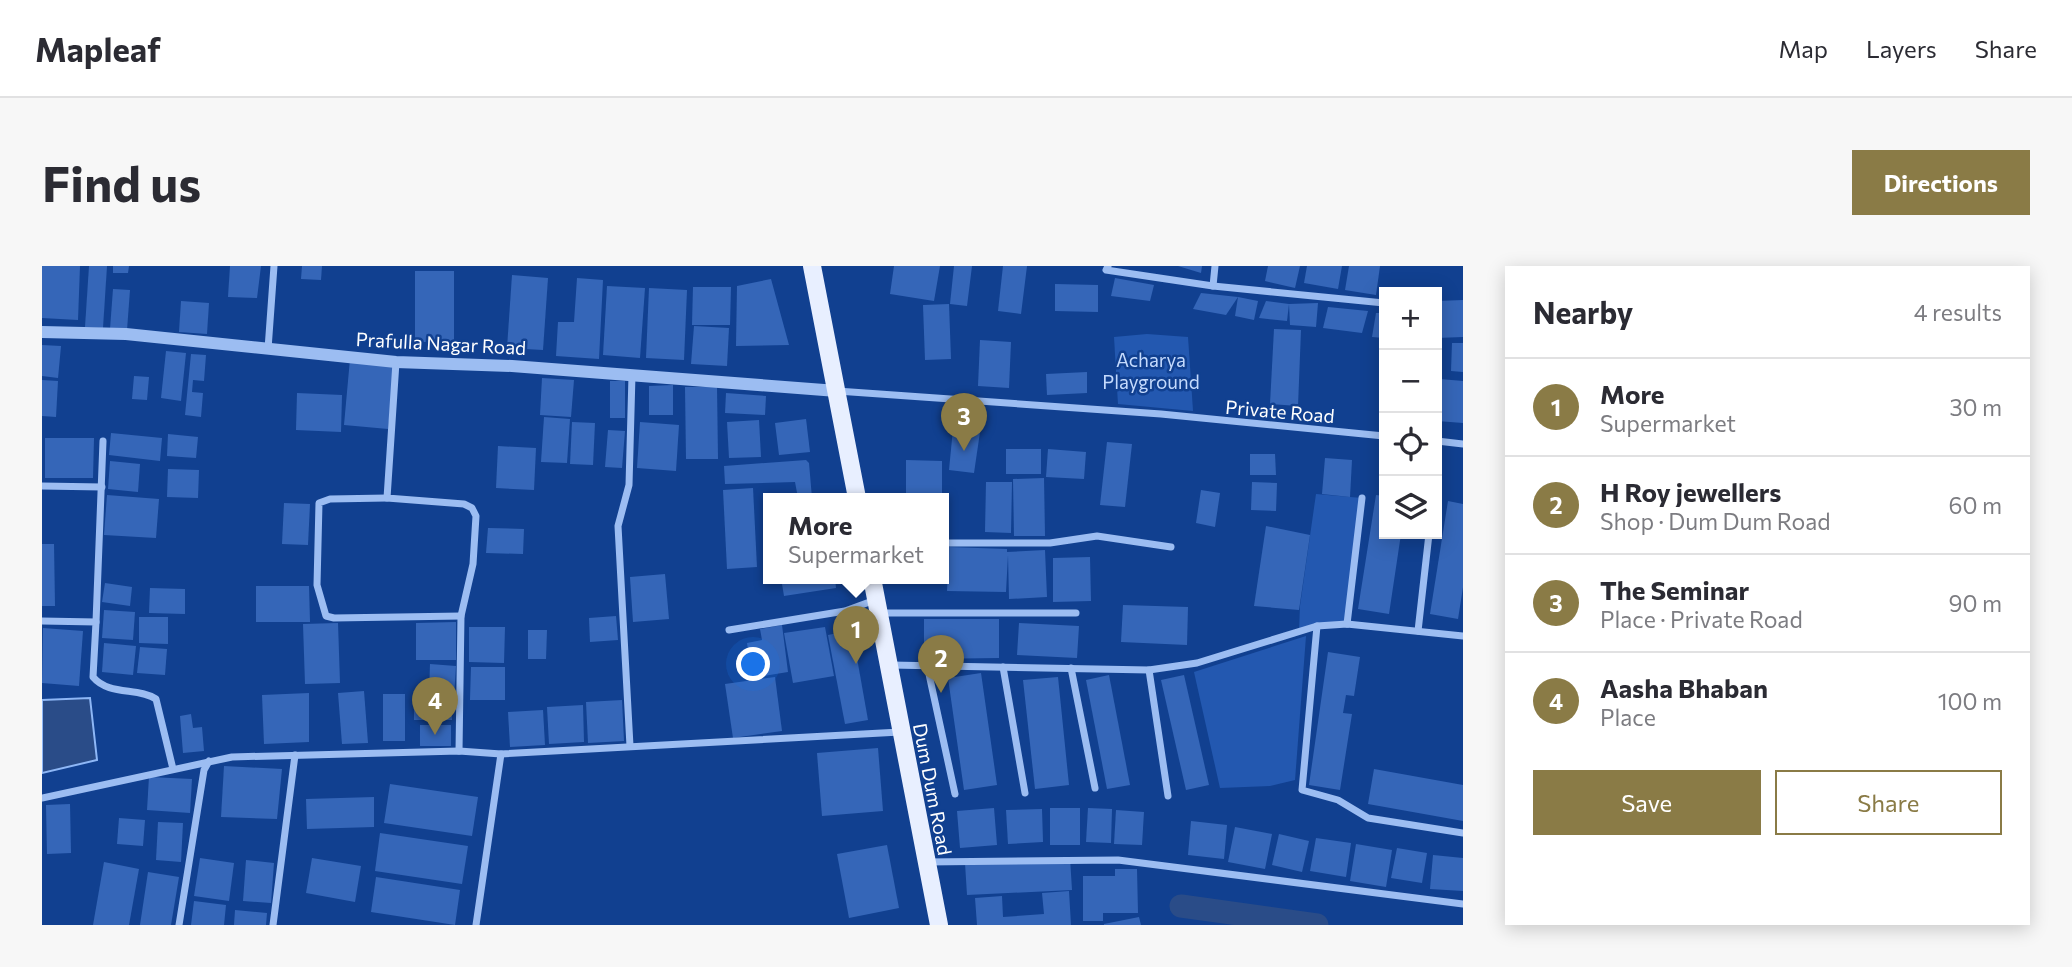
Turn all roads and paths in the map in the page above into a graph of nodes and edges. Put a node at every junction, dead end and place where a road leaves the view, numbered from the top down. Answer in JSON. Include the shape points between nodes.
{"nodes":[{"id":1,"x":274,"y":266,"type":"edge"},
{"id":2,"x":812,"y":266,"type":"edge"},
{"id":3,"x":1108,"y":266,"type":"edge"},
{"id":4,"x":1215,"y":266,"type":"edge"},
{"id":5,"x":1213,"y":286,"type":"junction"},
{"id":6,"x":1379,"y":303,"type":"edge"},
{"id":7,"x":42,"y":332,"type":"edge"},
{"id":8,"x":268,"y":350,"type":"junction"},
{"id":9,"x":396,"y":362,"type":"junction"},
{"id":10,"x":632,"y":375,"type":"junction"},
{"id":11,"x":837,"y":391,"type":"junction"},
{"id":12,"x":1379,"y":436,"type":"edge"},
{"id":13,"x":103,"y":442,"type":"dead end"},
{"id":14,"x":1442,"y":442,"type":"edge"},
{"id":15,"x":1463,"y":444,"type":"edge"},
{"id":16,"x":42,"y":486,"type":"edge"},
{"id":17,"x":102,"y":487,"type":"junction"},
{"id":18,"x":856,"y":493,"type":"edge"},
{"id":19,"x":387,"y":498,"type":"junction"},
{"id":20,"x":1362,"y":498,"type":"dead end"},
{"id":21,"x":1428,"y":539,"type":"edge"},
{"id":22,"x":949,"y":543,"type":"edge"},
{"id":23,"x":1171,"y":547,"type":"dead end"},
{"id":24,"x":873,"y":584,"type":"edge"},
{"id":25,"x":877,"y":606,"type":"junction"},
{"id":26,"x":1076,"y":613,"type":"dead end"},
{"id":27,"x":461,"y":616,"type":"junction"},
{"id":28,"x":42,"y":621,"type":"edge"},
{"id":29,"x":96,"y":622,"type":"junction"},
{"id":30,"x":1347,"y":624,"type":"junction"},
{"id":31,"x":1317,"y":625,"type":"junction"},
{"id":32,"x":729,"y":630,"type":"dead end"},
{"id":33,"x":1418,"y":631,"type":"junction"},
{"id":34,"x":1463,"y":636,"type":"edge"},
{"id":35,"x":927,"y":665,"type":"junction"},
{"id":36,"x":887,"y":666,"type":"junction"},
{"id":37,"x":1003,"y":667,"type":"junction"},
{"id":38,"x":1071,"y":668,"type":"junction"},
{"id":39,"x":1149,"y":670,"type":"junction"},
{"id":40,"x":901,"y":732,"type":"junction"},
{"id":41,"x":631,"y":746,"type":"junction"},
{"id":42,"x":459,"y":751,"type":"junction"},
{"id":43,"x":501,"y":754,"type":"junction"},
{"id":44,"x":295,"y":755,"type":"junction"},
{"id":45,"x":209,"y":761,"type":"junction"},
{"id":46,"x":173,"y":768,"type":"junction"},
{"id":47,"x":1095,"y":788,"type":"dead end"},
{"id":48,"x":1025,"y":793,"type":"dead end"},
{"id":49,"x":955,"y":794,"type":"dead end"},
{"id":50,"x":1168,"y":796,"type":"dead end"},
{"id":51,"x":42,"y":798,"type":"edge"},
{"id":52,"x":1463,"y":833,"type":"edge"},
{"id":53,"x":925,"y":862,"type":"junction"},
{"id":54,"x":1463,"y":904,"type":"edge"},
{"id":55,"x":179,"y":925,"type":"edge"},
{"id":56,"x":273,"y":925,"type":"edge"},
{"id":57,"x":476,"y":925,"type":"edge"},
{"id":58,"x":939,"y":925,"type":"edge"}],
"edges":[{"from":1,"to":8,"type":"street"},
{"from":2,"to":11,"type":"main road"},
{"from":3,"to":5,"type":"street","via":[[1107,270]]},
{"from":4,"to":5,"type":"street"},
{"from":5,"to":6,"type":"street"},
{"from":7,"to":8,"type":"street","name":"Prafulla Nagar Road","via":[[126,334]]},
{"from":8,"to":9,"type":"street","name":"Prafulla Nagar Road"},
{"from":9,"to":10,"type":"street","name":"Prafulla Nagar Road"},
{"from":9,"to":19,"type":"street"},
{"from":10,"to":11,"type":"street","name":"Prafulla Nagar Road"},
{"from":10,"to":41,"type":"street","via":[[629,485],[618,526]]},
{"from":11,"to":12,"type":"street","name":"Private Road","via":[[1161,414]]},
{"from":11,"to":18,"type":"main road"},
{"from":13,"to":17,"type":"street"},
{"from":14,"to":15,"type":"street"},
{"from":16,"to":17,"type":"street"},
{"from":17,"to":29,"type":"street"},
{"from":19,"to":27,"type":"street","via":[[472,508],[476,516],[473,564]]},
{"from":19,"to":27,"type":"street","via":[[319,503],[317,585],[326,616]]},
{"from":20,"to":30,"type":"street"},
{"from":21,"to":33,"type":"street"},
{"from":22,"to":23,"type":"street","via":[[1050,543],[1097,536]]},
{"from":24,"to":25,"type":"main road","name":"Dum Dum Road"},
{"from":25,"to":26,"type":"street"},
{"from":25,"to":32,"type":"street"},
{"from":25,"to":36,"type":"main road","name":"Dum Dum Road"},
{"from":27,"to":42,"type":"street"},
{"from":28,"to":29,"type":"street"},
{"from":29,"to":46,"type":"street","via":[[93,677],[103,685],[156,699]]},
{"from":30,"to":31,"type":"street"},
{"from":30,"to":33,"type":"street"},
{"from":31,"to":39,"type":"street","via":[[1209,660]]},
{"from":31,"to":52,"type":"street","via":[[1302,790],[1338,800],[1368,818]]},
{"from":33,"to":34,"type":"street"},
{"from":35,"to":36,"type":"street"},
{"from":35,"to":37,"type":"street"},
{"from":35,"to":49,"type":"street"},
{"from":36,"to":40,"type":"main road","name":"Dum Dum Road"},
{"from":37,"to":38,"type":"street"},
{"from":37,"to":48,"type":"street"},
{"from":38,"to":39,"type":"street"},
{"from":38,"to":47,"type":"street"},
{"from":39,"to":50,"type":"street"},
{"from":40,"to":41,"type":"street"},
{"from":40,"to":53,"type":"main road","name":"Dum Dum Road"},
{"from":41,"to":43,"type":"street"},
{"from":42,"to":43,"type":"street"},
{"from":42,"to":44,"type":"street"},
{"from":43,"to":57,"type":"street"},
{"from":44,"to":45,"type":"street"},
{"from":44,"to":56,"type":"street"},
{"from":45,"to":46,"type":"street"},
{"from":45,"to":55,"type":"street"},
{"from":46,"to":51,"type":"street"},
{"from":53,"to":54,"type":"street","via":[[1118,860]]},
{"from":53,"to":58,"type":"main road","name":"Dum Dum Road"}]}
